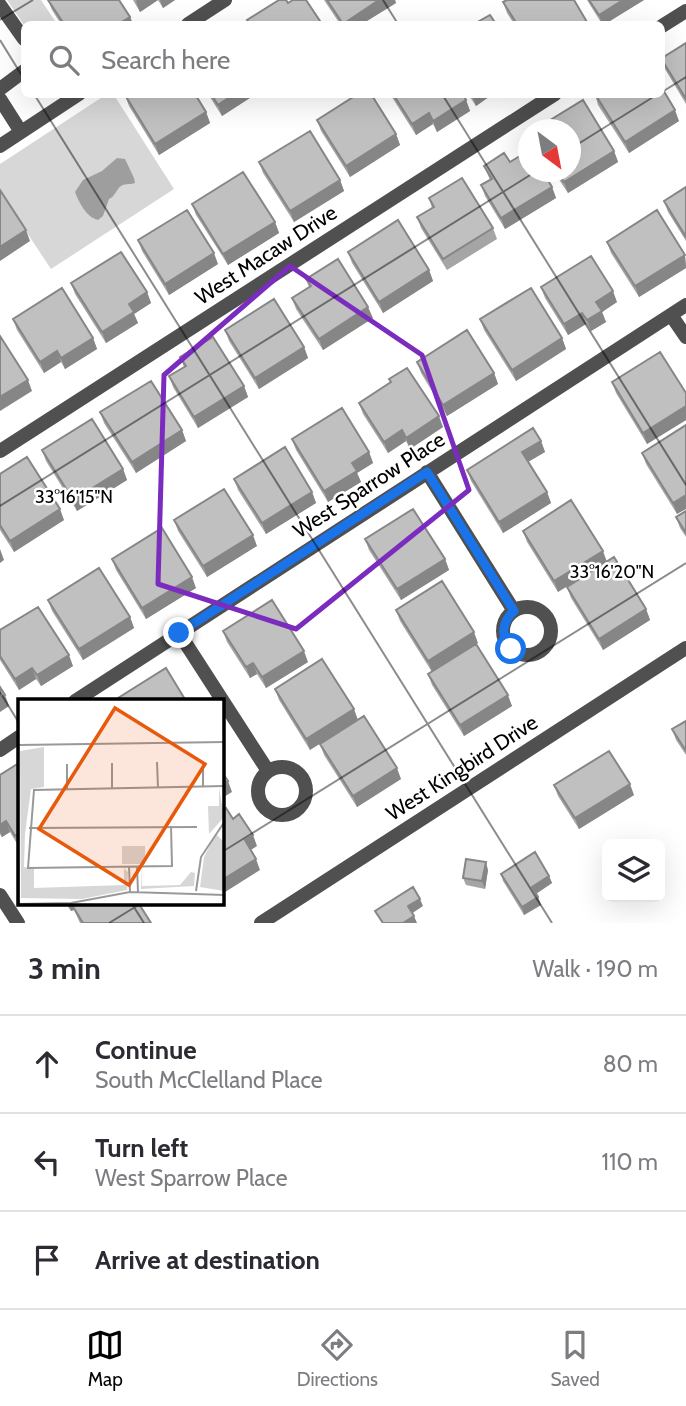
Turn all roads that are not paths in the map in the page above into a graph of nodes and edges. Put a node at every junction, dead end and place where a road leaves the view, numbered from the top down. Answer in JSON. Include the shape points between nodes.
{"nodes":[{"id":1,"x":226,"y":0,"type":"edge"},
{"id":2,"x":0,"y":5,"type":"edge"},
{"id":3,"x":686,"y":11,"type":"edge"},
{"id":4,"x":193,"y":21,"type":"edge"},
{"id":5,"x":665,"y":24,"type":"edge"},
{"id":6,"x":21,"y":35,"type":"edge"},
{"id":7,"x":21,"y":73,"type":"edge"},
{"id":8,"x":0,"y":89,"type":"edge"},
{"id":9,"x":69,"y":98,"type":"edge"},
{"id":10,"x":549,"y":98,"type":"edge"},
{"id":11,"x":0,"y":99,"type":"edge"},
{"id":12,"x":21,"y":132,"type":"junction"},
{"id":13,"x":0,"y":146,"type":"edge"},
{"id":14,"x":686,"y":305,"type":"edge"},
{"id":15,"x":671,"y":315,"type":"junction"},
{"id":16,"x":686,"y":337,"type":"edge"},
{"id":17,"x":0,"y":451,"type":"edge"},
{"id":18,"x":427,"y":472,"type":"junction"},
{"id":19,"x":514,"y":611,"type":"dead end"},
{"id":20,"x":179,"y":633,"type":"junction"},
{"id":21,"x":686,"y":648,"type":"edge"},
{"id":22,"x":78,"y":699,"type":"edge"},
{"id":23,"x":222,"y":699,"type":"edge"},
{"id":24,"x":224,"y":703,"type":"edge"},
{"id":25,"x":18,"y":738,"type":"edge"},
{"id":26,"x":0,"y":750,"type":"edge"},
{"id":27,"x":268,"y":771,"type":"dead end"},
{"id":28,"x":0,"y":895,"type":"edge"},
{"id":29,"x":18,"y":923,"type":"edge"},
{"id":30,"x":261,"y":923,"type":"edge"}],
"edges":[{"from":1,"to":4,"type":"street"},
{"from":2,"to":6,"type":"street"},
{"from":3,"to":5,"type":"street"},
{"from":7,"to":8,"type":"street"},
{"from":9,"to":12,"type":"street"},
{"from":10,"to":17,"type":"street","name":"West Macaw Drive"},
{"from":11,"to":12,"type":"street"},
{"from":12,"to":13,"type":"street"},
{"from":14,"to":15,"type":"street","name":"West Sparrow Place"},
{"from":15,"to":16,"type":"street"},
{"from":15,"to":18,"type":"street","name":"West Sparrow Place"},
{"from":18,"to":19,"type":"street"},
{"from":18,"to":20,"type":"street","name":"West Sparrow Place"},
{"from":20,"to":22,"type":"street","name":"West Sparrow Place"},
{"from":20,"to":23,"type":"street"},
{"from":21,"to":30,"type":"street","name":"West Kingbird Drive"},
{"from":24,"to":27,"type":"street"},
{"from":25,"to":26,"type":"street"},
{"from":28,"to":29,"type":"street"}]}
